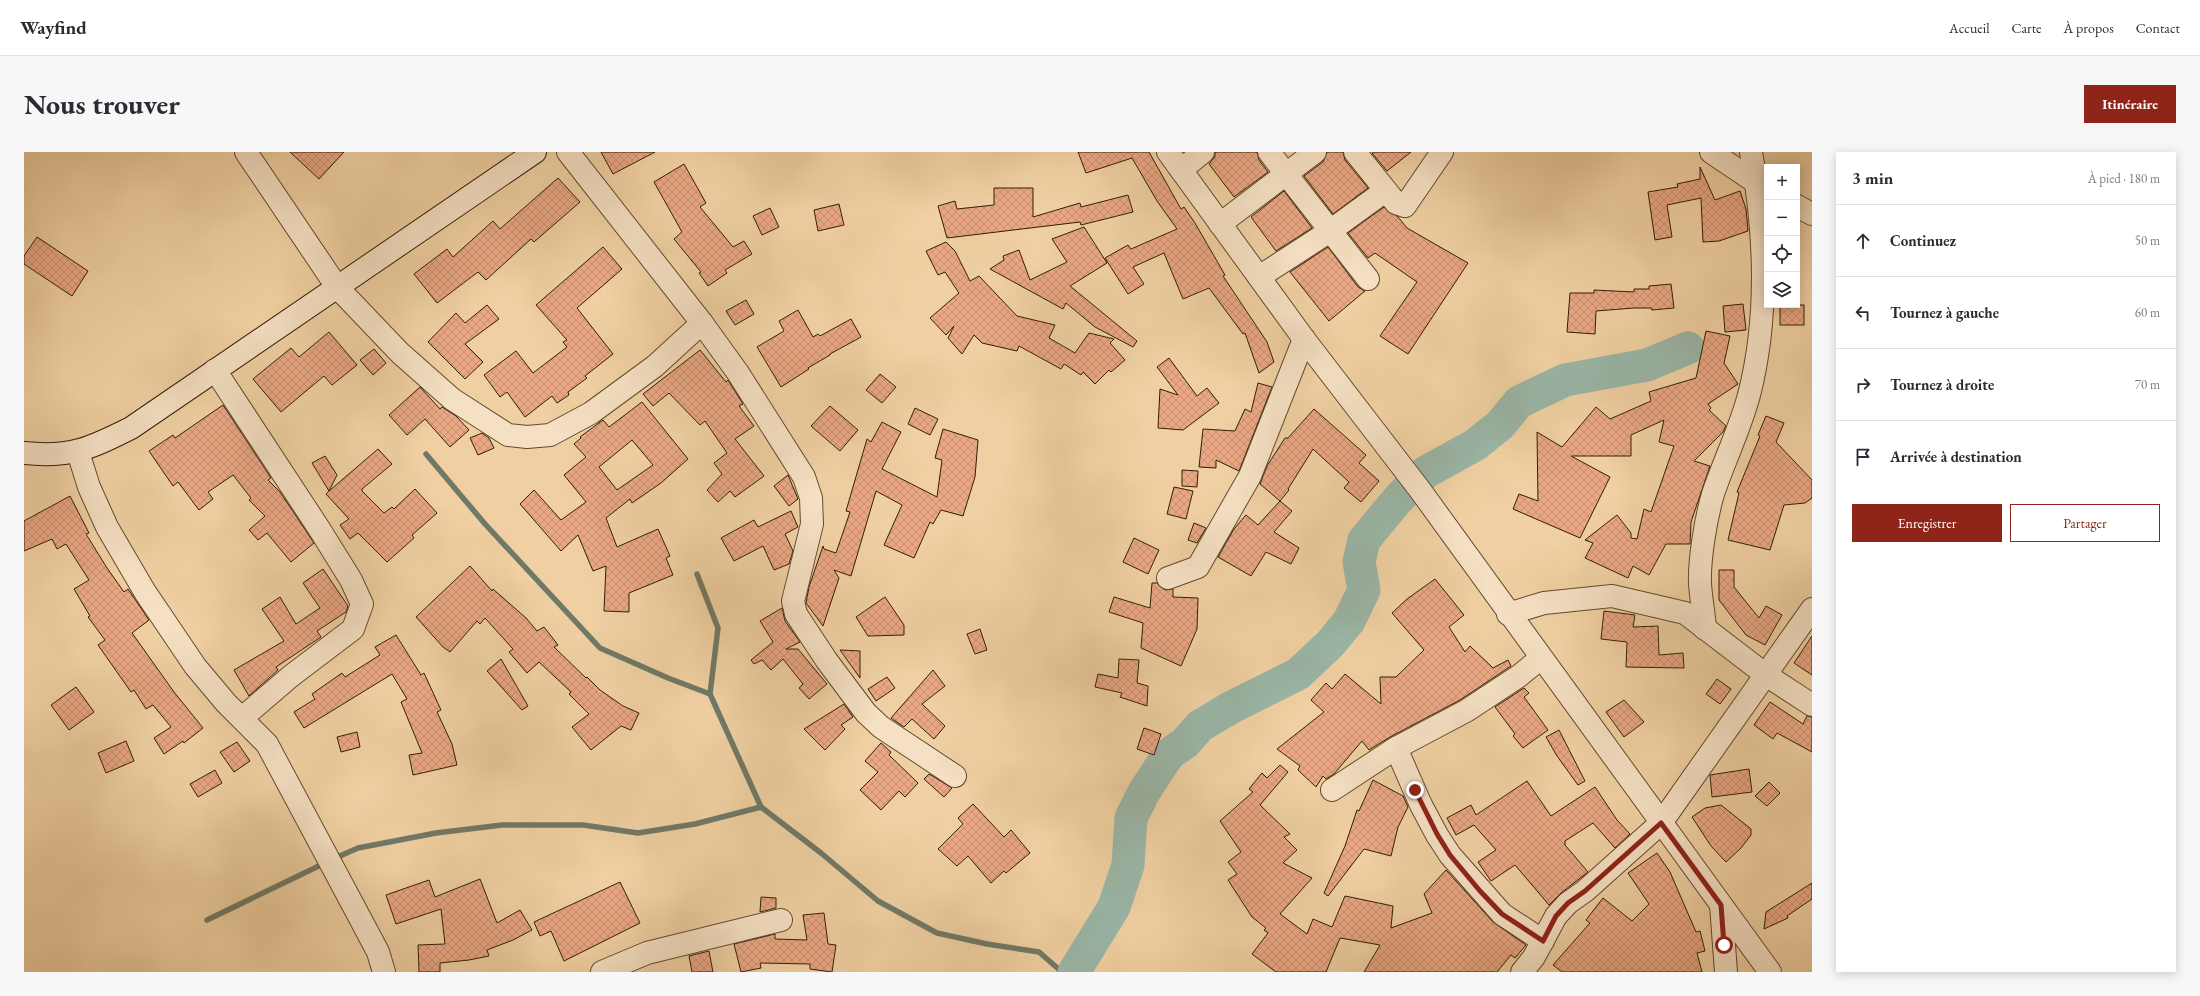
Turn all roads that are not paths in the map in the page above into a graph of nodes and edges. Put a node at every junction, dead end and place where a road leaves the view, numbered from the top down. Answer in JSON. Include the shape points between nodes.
{"nodes":[{"id":1,"x":246,"y":152,"type":"edge"},
{"id":2,"x":535,"y":152,"type":"edge"},
{"id":3,"x":568,"y":152,"type":"edge"},
{"id":4,"x":1168,"y":152,"type":"edge"},
{"id":5,"x":1203,"y":152,"type":"edge"},
{"id":6,"x":1269,"y":152,"type":"edge"},
{"id":7,"x":1315,"y":152,"type":"edge"},
{"id":8,"x":1355,"y":152,"type":"edge"},
{"id":9,"x":1441,"y":152,"type":"edge"},
{"id":10,"x":1711,"y":152,"type":"edge"},
{"id":11,"x":1751,"y":152,"type":"edge"},
{"id":12,"x":1181,"y":170,"type":"junction"},
{"id":13,"x":1285,"y":174,"type":"junction"},
{"id":14,"x":1762,"y":186,"type":"edge"},
{"id":15,"x":1385,"y":192,"type":"junction"},
{"id":16,"x":1800,"y":208,"type":"edge"},
{"id":17,"x":1812,"y":214,"type":"edge"},
{"id":18,"x":1220,"y":224,"type":"junction"},
{"id":19,"x":1330,"y":231,"type":"junction"},
{"id":20,"x":1259,"y":277,"type":"junction"},
{"id":21,"x":1368,"y":279,"type":"dead end"},
{"id":22,"x":337,"y":287,"type":"junction"},
{"id":23,"x":702,"y":323,"type":"junction"},
{"id":24,"x":1304,"y":339,"type":"junction"},
{"id":25,"x":215,"y":370,"type":"junction"},
{"id":26,"x":24,"y":452,"type":"edge"},
{"id":27,"x":78,"y":452,"type":"junction"},
{"id":28,"x":1168,"y":578,"type":"dead end"},
{"id":29,"x":1812,"y":609,"type":"edge"},
{"id":30,"x":1508,"y":614,"type":"junction"},
{"id":31,"x":1705,"y":629,"type":"junction"},
{"id":32,"x":1541,"y":658,"type":"junction"},
{"id":33,"x":1766,"y":675,"type":"junction"},
{"id":34,"x":1812,"y":705,"type":"edge"},
{"id":35,"x":242,"y":718,"type":"junction"},
{"id":36,"x":1396,"y":748,"type":"junction"},
{"id":37,"x":955,"y":776,"type":"dead end"},
{"id":38,"x":1332,"y":790,"type":"dead end"},
{"id":39,"x":1661,"y":823,"type":"junction"},
{"id":40,"x":1721,"y":905,"type":"junction"},
{"id":41,"x":781,"y":920,"type":"dead end"},
{"id":42,"x":1543,"y":941,"type":"junction"},
{"id":43,"x":384,"y":972,"type":"edge"},
{"id":44,"x":602,"y":972,"type":"edge"},
{"id":45,"x":1522,"y":972,"type":"edge"},
{"id":46,"x":1726,"y":972,"type":"edge"},
{"id":47,"x":1770,"y":972,"type":"edge"}],
"edges":[{"from":1,"to":22,"type":"street"},
{"from":2,"to":22,"type":"street"},
{"from":3,"to":23,"type":"street"},
{"from":4,"to":12,"type":"street"},
{"from":5,"to":12,"type":"street"},
{"from":6,"to":13,"type":"street"},
{"from":7,"to":13,"type":"street"},
{"from":8,"to":15,"type":"street"},
{"from":9,"to":15,"type":"street","via":[[1405,206],[1396,203]]},
{"from":10,"to":14,"type":"street"},
{"from":11,"to":14,"type":"street"},
{"from":12,"to":18,"type":"street"},
{"from":13,"to":18,"type":"street"},
{"from":13,"to":19,"type":"street"},
{"from":14,"to":31,"type":"street","via":[[1763,307],[1757,355],[1749,395],[1713,495],[1705,536],[1700,582]]},
{"from":15,"to":19,"type":"street"},
{"from":16,"to":17,"type":"street"},
{"from":18,"to":20,"type":"street"},
{"from":19,"to":20,"type":"street"},
{"from":19,"to":21,"type":"street"},
{"from":20,"to":24,"type":"street"},
{"from":22,"to":23,"type":"street","via":[[400,353],[452,399],[508,435],[527,437],[550,435],[591,413],[655,366]]},
{"from":22,"to":25,"type":"street"},
{"from":23,"to":37,"type":"street","via":[[738,373],[804,477],[811,498],[812,524],[793,601],[796,614],[866,713],[881,727]]},
{"from":24,"to":28,"type":"street","via":[[1260,452],[1234,506],[1198,568]]},
{"from":24,"to":30,"type":"street","via":[[1420,490]]},
{"from":25,"to":27,"type":"street","via":[[132,428]]},
{"from":25,"to":35,"type":"street","via":[[320,530],[351,580],[362,604],[353,629],[291,676]]},
{"from":26,"to":27,"type":"street","via":[[44,455]]},
{"from":27,"to":35,"type":"street","via":[[89,487],[107,527],[145,592],[195,666]]},
{"from":29,"to":33,"type":"street"},
{"from":30,"to":31,"type":"street","via":[[1544,603],[1612,596],[1686,613]]},
{"from":30,"to":32,"type":"street"},
{"from":31,"to":33,"type":"street"},
{"from":32,"to":36,"type":"street","via":[[1519,676],[1466,711]]},
{"from":32,"to":39,"type":"street"},
{"from":33,"to":34,"type":"street"},
{"from":33,"to":39,"type":"street"},
{"from":35,"to":43,"type":"street","via":[[267,744],[374,945]]},
{"from":36,"to":38,"type":"street"},
{"from":36,"to":42,"type":"street","via":[[1424,810],[1450,855],[1502,914]]},
{"from":39,"to":40,"type":"street"},
{"from":39,"to":42,"type":"street","via":[[1568,903],[1556,916]]},
{"from":40,"to":46,"type":"street"},
{"from":40,"to":47,"type":"street"},
{"from":41,"to":44,"type":"street","via":[[647,953]]},
{"from":42,"to":45,"type":"street"}]}
